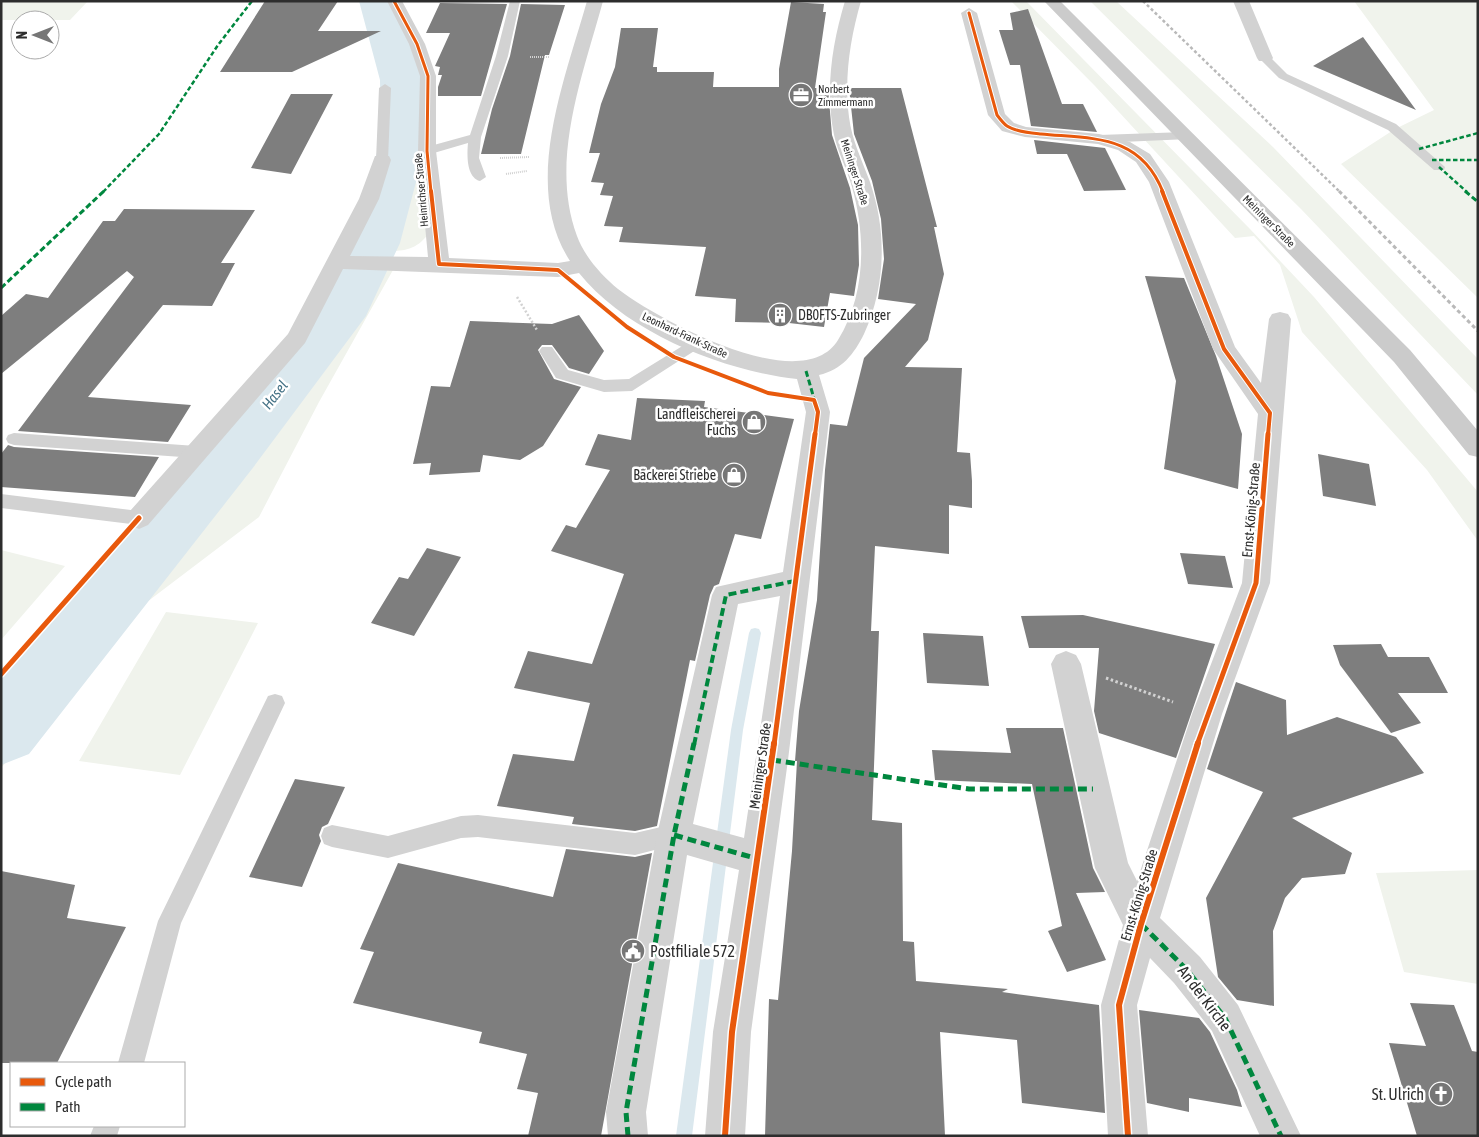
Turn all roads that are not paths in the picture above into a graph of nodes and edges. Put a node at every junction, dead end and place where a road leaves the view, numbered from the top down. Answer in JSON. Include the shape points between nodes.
{"nodes":[{"id":1,"x":394,"y":1,"type":"edge"},
{"id":2,"x":515,"y":1,"type":"edge"},
{"id":3,"x":595,"y":1,"type":"edge"},
{"id":4,"x":853,"y":1,"type":"edge"},
{"id":5,"x":1051,"y":1,"type":"edge"},
{"id":6,"x":1241,"y":1,"type":"edge"},
{"id":7,"x":969,"y":13,"type":"dead end"},
{"id":8,"x":1265,"y":58,"type":"joint"},
{"id":9,"x":385,"y":88,"type":"dead end"},
{"id":10,"x":1185,"y":136,"type":"junction"},
{"id":11,"x":475,"y":137,"type":"junction"},
{"id":12,"x":1099,"y":139,"type":"junction"},
{"id":13,"x":426,"y":151,"type":"junction"},
{"id":14,"x":382,"y":160,"type":"joint"},
{"id":15,"x":1439,"y":167,"type":"dead end"},
{"id":16,"x":480,"y":177,"type":"road end"},
{"id":17,"x":335,"y":262,"type":"junction"},
{"id":18,"x":439,"y":264,"type":"junction"},
{"id":19,"x":585,"y":265,"type":"junction"},
{"id":20,"x":1280,"y":319,"type":"dead end"},
{"id":21,"x":697,"y":342,"type":"junction"},
{"id":22,"x":547,"y":351,"type":"road end"},
{"id":23,"x":806,"y":371,"type":"junction"},
{"id":24,"x":1270,"y":413,"type":"junction"},
{"id":25,"x":14,"y":440,"type":"dead end"},
{"id":26,"x":1478,"y":448,"type":"edge"},
{"id":27,"x":196,"y":452,"type":"junction"},
{"id":28,"x":1,"y":501,"type":"edge"},
{"id":29,"x":140,"y":518,"type":"joint"},
{"id":30,"x":795,"y":581,"type":"junction"},
{"id":31,"x":1066,"y":664,"type":"road end"},
{"id":32,"x":275,"y":704,"type":"dead end"},
{"id":33,"x":332,"y":836,"type":"dead end"},
{"id":34,"x":686,"y":839,"type":"junction"},
{"id":35,"x":750,"y":856,"type":"junction"},
{"id":36,"x":1141,"y":924,"type":"junction"},
{"id":37,"x":131,"y":1062,"type":"edge"},
{"id":38,"x":628,"y":1136,"type":"edge"},
{"id":39,"x":725,"y":1136,"type":"edge"},
{"id":40,"x":1128,"y":1136,"type":"edge"},
{"id":41,"x":1281,"y":1136,"type":"edge"}],
"edges":[{"from":1,"to":13,"type":"street","name":"Heinrichser Straße","via":[[417,44],[428,76]]},
{"from":2,"to":11,"type":"lane","via":[[502,56]]},
{"from":3,"to":19,"type":"street","name":"Leonhard-Frank-Straße","via":[[557,161],[559,212],[567,238]]},
{"from":4,"to":23,"type":"street","name":"Meininger Straße","via":[[840,61],[838,99],[843,137],[862,187],[871,228],[872,275],[845,350],[826,366]]},
{"from":5,"to":10,"type":"main road","name":"Meininger Straße"},
{"from":6,"to":8,"type":"street"},
{"from":7,"to":12,"type":"street","via":[[997,115],[1008,127],[1025,132]]},
{"from":8,"to":15,"type":"lane","via":[[1283,76],[1392,127]]},
{"from":9,"to":14,"type":"lane"},
{"from":10,"to":12,"type":"lane"},
{"from":10,"to":26,"type":"main road","name":"Meininger Straße","via":[[1402,356]]},
{"from":11,"to":13,"type":"lane"},
{"from":11,"to":16,"type":"lane","via":[[473,158]]},
{"from":12,"to":24,"type":"street","via":[[1124,146],[1143,158],[1158,182],[1224,349]]},
{"from":13,"to":18,"type":"street","name":"Heinrichser Straße"},
{"from":14,"to":17,"type":"street","via":[[369,199]]},
{"from":17,"to":18,"type":"street"},
{"from":17,"to":27,"type":"street","via":[[296,338]]},
{"from":18,"to":19,"type":"street","via":[[558,270]]},
{"from":19,"to":21,"type":"street","name":"Leonhard-Frank-Straße","via":[[608,292],[646,319]]},
{"from":20,"to":24,"type":"street","name":"Ernst-König-Straße"},
{"from":21,"to":22,"type":"lane","via":[[632,385],[604,386],[562,374]]},
{"from":21,"to":23,"type":"street","name":"Leonhard-Frank-Straße","via":[[752,364],[783,371]]},
{"from":23,"to":30,"type":"street","name":"Meininger Straße","via":[[818,412]]},
{"from":24,"to":36,"type":"street","name":"Ernst-König-Straße","via":[[1256,583],[1207,714]]},
{"from":25,"to":27,"type":"lane"},
{"from":27,"to":29,"type":"street"},
{"from":28,"to":29,"type":"lane"},
{"from":30,"to":34,"type":"street","via":[[726,595]]},
{"from":30,"to":35,"type":"street","name":"Meininger Straße"},
{"from":31,"to":36,"type":"street","name":"Ernst-König-Straße","via":[[1112,868]]},
{"from":32,"to":37,"type":"lane","via":[[170,921]]},
{"from":33,"to":34,"type":"lane","via":[[388,847],[461,827],[478,826],[635,844]]},
{"from":34,"to":35,"type":"street"},
{"from":34,"to":38,"type":"street","via":[[626,1112]]},
{"from":35,"to":39,"type":"street","name":"Meininger Straße"},
{"from":36,"to":40,"type":"street","name":"Ernst-König-Straße","via":[[1119,1005]]},
{"from":36,"to":41,"type":"street","name":"An der Kirche","via":[[1187,970],[1225,1018]]}]}
